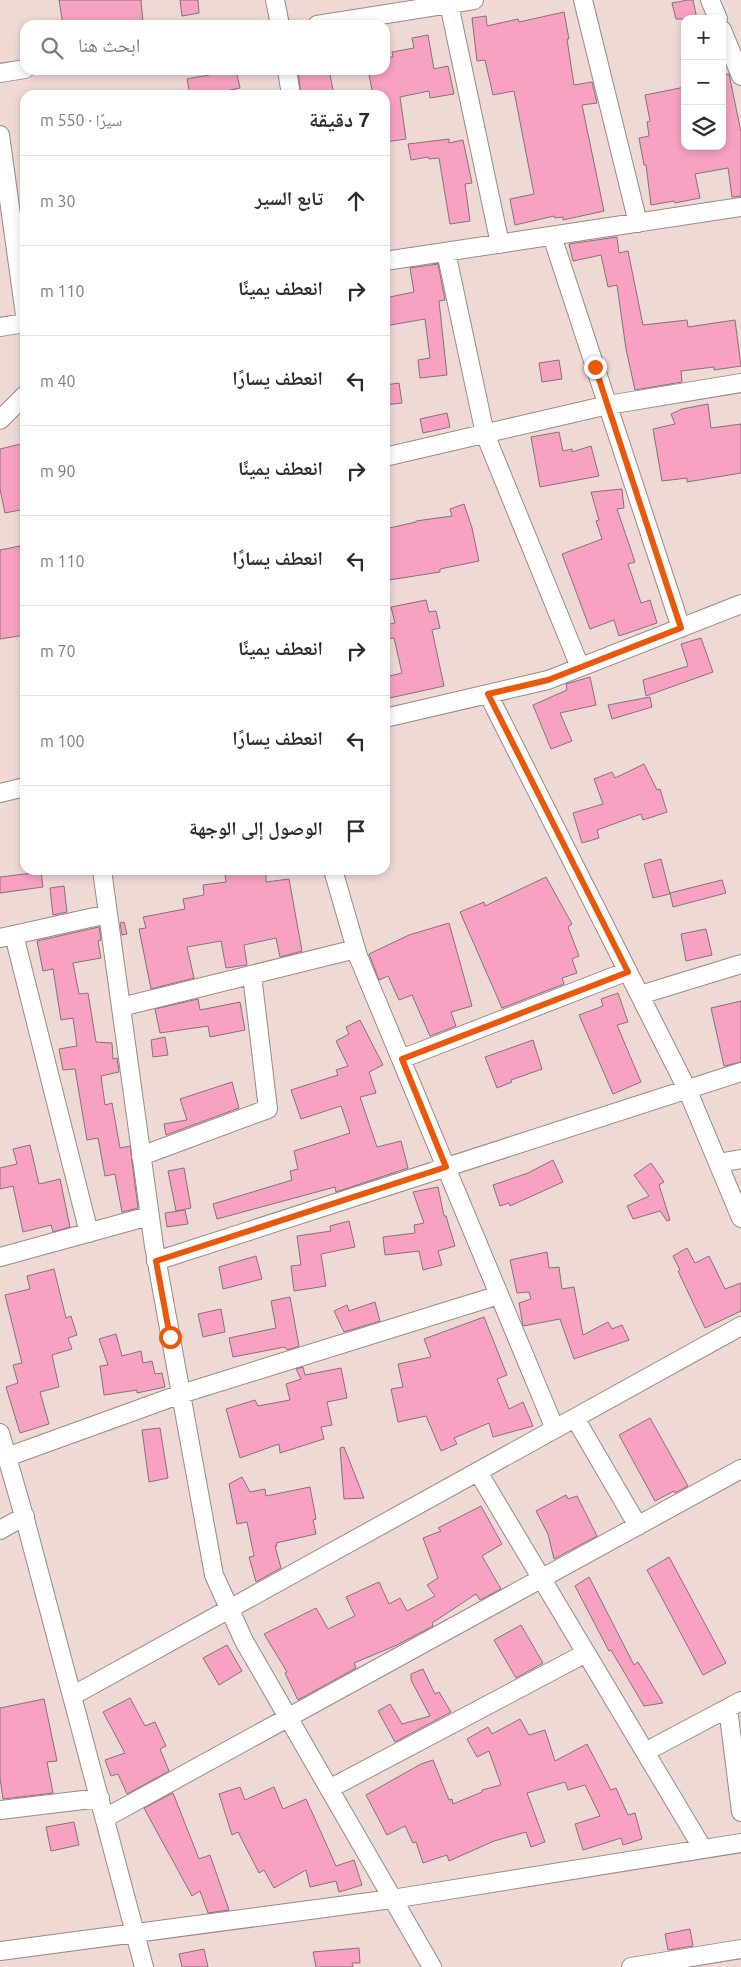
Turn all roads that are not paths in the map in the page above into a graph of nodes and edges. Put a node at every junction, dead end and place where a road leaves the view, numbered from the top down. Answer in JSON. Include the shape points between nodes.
{"nodes":[{"id":1,"x":275,"y":0,"type":"edge"},
{"id":2,"x":474,"y":0,"type":"edge"},
{"id":3,"x":583,"y":0,"type":"edge"},
{"id":4,"x":710,"y":0,"type":"edge"},
{"id":5,"x":449,"y":4,"type":"junction"},
{"id":6,"x":716,"y":15,"type":"edge"},
{"id":7,"x":279,"y":20,"type":"edge"},
{"id":8,"x":348,"y":20,"type":"edge"},
{"id":9,"x":726,"y":40,"type":"edge"},
{"id":10,"x":20,"y":70,"type":"edge"},
{"id":11,"x":0,"y":72,"type":"edge"},
{"id":12,"x":288,"y":75,"type":"edge"},
{"id":13,"x":741,"y":76,"type":"edge"},
{"id":14,"x":290,"y":90,"type":"edge"},
{"id":15,"x":0,"y":135,"type":"edge"},
{"id":16,"x":741,"y":207,"type":"edge"},
{"id":17,"x":638,"y":222,"type":"junction"},
{"id":18,"x":552,"y":236,"type":"junction"},
{"id":19,"x":500,"y":244,"type":"junction"},
{"id":20,"x":446,"y":252,"type":"junction"},
{"id":21,"x":390,"y":260,"type":"edge"},
{"id":22,"x":20,"y":279,"type":"edge"},
{"id":23,"x":20,"y":324,"type":"edge"},
{"id":24,"x":0,"y":327,"type":"edge"},
{"id":25,"x":741,"y":383,"type":"edge"},
{"id":26,"x":20,"y":400,"type":"edge"},
{"id":27,"x":608,"y":405,"type":"junction"},
{"id":28,"x":0,"y":420,"type":"edge"},
{"id":29,"x":485,"y":434,"type":"junction"},
{"id":30,"x":390,"y":456,"type":"edge"},
{"id":31,"x":741,"y":604,"type":"edge"},
{"id":32,"x":681,"y":628,"type":"junction"},
{"id":33,"x":580,"y":667,"type":"junction"},
{"id":34,"x":488,"y":694,"type":"junction"},
{"id":35,"x":390,"y":717,"type":"edge"},
{"id":36,"x":20,"y":789,"type":"edge"},
{"id":37,"x":0,"y":793,"type":"edge"},
{"id":38,"x":103,"y":875,"type":"edge"},
{"id":39,"x":334,"y":875,"type":"edge"},
{"id":40,"x":108,"y":914,"type":"junction"},
{"id":41,"x":7,"y":937,"type":"edge"},
{"id":42,"x":356,"y":949,"type":"junction"},
{"id":43,"x":741,"y":964,"type":"edge"},
{"id":44,"x":628,"y":972,"type":"junction"},
{"id":45,"x":252,"y":974,"type":"junction"},
{"id":46,"x":640,"y":995,"type":"junction"},
{"id":47,"x":121,"y":1007,"type":"junction"},
{"id":48,"x":402,"y":1059,"type":"junction"},
{"id":49,"x":741,"y":1072,"type":"edge"},
{"id":50,"x":687,"y":1089,"type":"junction"},
{"id":51,"x":141,"y":1156,"type":"junction"},
{"id":52,"x":741,"y":1159,"type":"edge"},
{"id":53,"x":718,"y":1164,"type":"junction"},
{"id":54,"x":446,"y":1167,"type":"junction"},
{"id":55,"x":149,"y":1216,"type":"junction"},
{"id":56,"x":741,"y":1218,"type":"edge"},
{"id":57,"x":89,"y":1233,"type":"junction"},
{"id":58,"x":0,"y":1257,"type":"edge"},
{"id":59,"x":156,"y":1261,"type":"junction"},
{"id":60,"x":499,"y":1294,"type":"junction"},
{"id":61,"x":741,"y":1326,"type":"edge"},
{"id":62,"x":181,"y":1394,"type":"junction"},
{"id":63,"x":575,"y":1418,"type":"junction"},
{"id":64,"x":555,"y":1429,"type":"junction"},
{"id":65,"x":0,"y":1433,"type":"edge"},
{"id":66,"x":7,"y":1457,"type":"junction"},
{"id":67,"x":741,"y":1469,"type":"edge"},
{"id":68,"x":478,"y":1472,"type":"junction"},
{"id":69,"x":24,"y":1516,"type":"junction"},
{"id":70,"x":638,"y":1526,"type":"junction"},
{"id":71,"x":0,"y":1530,"type":"edge"},
{"id":72,"x":542,"y":1578,"type":"junction"},
{"id":73,"x":230,"y":1609,"type":"junction"},
{"id":74,"x":586,"y":1653,"type":"junction"},
{"id":75,"x":72,"y":1696,"type":"junction"},
{"id":76,"x":734,"y":1705,"type":"edge"},
{"id":77,"x":288,"y":1717,"type":"junction"},
{"id":78,"x":645,"y":1752,"type":"junction"},
{"id":79,"x":329,"y":1790,"type":"junction"},
{"id":80,"x":100,"y":1798,"type":"junction"},
{"id":81,"x":0,"y":1810,"type":"edge"},
{"id":82,"x":741,"y":1812,"type":"edge"},
{"id":83,"x":105,"y":1818,"type":"junction"},
{"id":84,"x":741,"y":1843,"type":"edge"},
{"id":85,"x":703,"y":1849,"type":"junction"},
{"id":86,"x":392,"y":1899,"type":"junction"},
{"id":87,"x":136,"y":1934,"type":"junction"},
{"id":88,"x":741,"y":1949,"type":"edge"},
{"id":89,"x":0,"y":1951,"type":"edge"},
{"id":90,"x":144,"y":1967,"type":"edge"},
{"id":91,"x":432,"y":1967,"type":"edge"},
{"id":92,"x":631,"y":1967,"type":"edge"}],
"edges":[{"from":1,"to":7,"type":"street"},
{"from":2,"to":5,"type":"street"},
{"from":3,"to":17,"type":"street"},
{"from":4,"to":6,"type":"street"},
{"from":5,"to":8,"type":"street"},
{"from":5,"to":19,"type":"street"},
{"from":9,"to":13,"type":"street"},
{"from":10,"to":11,"type":"street"},
{"from":12,"to":14,"type":"street"},
{"from":15,"to":22,"type":"street"},
{"from":16,"to":17,"type":"street"},
{"from":17,"to":18,"type":"street"},
{"from":18,"to":19,"type":"street"},
{"from":18,"to":27,"type":"street"},
{"from":19,"to":20,"type":"street"},
{"from":20,"to":21,"type":"street"},
{"from":20,"to":29,"type":"street"},
{"from":23,"to":24,"type":"street"},
{"from":25,"to":27,"type":"street"},
{"from":26,"to":28,"type":"street"},
{"from":27,"to":29,"type":"street"},
{"from":27,"to":32,"type":"street"},
{"from":29,"to":30,"type":"street"},
{"from":29,"to":33,"type":"street"},
{"from":31,"to":32,"type":"street"},
{"from":32,"to":33,"type":"street"},
{"from":33,"to":34,"type":"street","via":[[548,680]]},
{"from":34,"to":35,"type":"street"},
{"from":34,"to":44,"type":"street"},
{"from":36,"to":37,"type":"street"},
{"from":38,"to":40,"type":"street"},
{"from":39,"to":42,"type":"street"},
{"from":40,"to":41,"type":"street"},
{"from":40,"to":47,"type":"street"},
{"from":41,"to":57,"type":"street"},
{"from":42,"to":45,"type":"street"},
{"from":42,"to":48,"type":"street"},
{"from":43,"to":46,"type":"street"},
{"from":44,"to":46,"type":"street"},
{"from":44,"to":48,"type":"street"},
{"from":45,"to":47,"type":"street"},
{"from":45,"to":51,"type":"street","via":[[268,1109]]},
{"from":46,"to":50,"type":"street"},
{"from":47,"to":51,"type":"street"},
{"from":48,"to":54,"type":"street"},
{"from":49,"to":50,"type":"street"},
{"from":50,"to":53,"type":"street"},
{"from":50,"to":54,"type":"street"},
{"from":51,"to":55,"type":"street"},
{"from":52,"to":53,"type":"street"},
{"from":53,"to":56,"type":"street"},
{"from":54,"to":59,"type":"street"},
{"from":54,"to":60,"type":"street"},
{"from":55,"to":57,"type":"street"},
{"from":55,"to":59,"type":"street"},
{"from":57,"to":58,"type":"street"},
{"from":59,"to":62,"type":"street"},
{"from":60,"to":62,"type":"street"},
{"from":60,"to":64,"type":"street"},
{"from":61,"to":63,"type":"street"},
{"from":62,"to":66,"type":"street"},
{"from":62,"to":73,"type":"street","via":[[214,1575]]},
{"from":63,"to":64,"type":"street"},
{"from":63,"to":70,"type":"street"},
{"from":64,"to":68,"type":"street"},
{"from":65,"to":66,"type":"street"},
{"from":66,"to":69,"type":"street"},
{"from":67,"to":70,"type":"street"},
{"from":68,"to":72,"type":"street"},
{"from":68,"to":73,"type":"street"},
{"from":69,"to":71,"type":"street"},
{"from":69,"to":75,"type":"street"},
{"from":70,"to":72,"type":"street"},
{"from":72,"to":74,"type":"street"},
{"from":72,"to":77,"type":"street"},
{"from":73,"to":75,"type":"street"},
{"from":73,"to":77,"type":"street","via":[[244,1641]]},
{"from":74,"to":78,"type":"street"},
{"from":74,"to":79,"type":"street"},
{"from":75,"to":80,"type":"street"},
{"from":76,"to":78,"type":"street"},
{"from":76,"to":82,"type":"street"},
{"from":77,"to":79,"type":"street"},
{"from":77,"to":83,"type":"street"},
{"from":78,"to":85,"type":"street"},
{"from":79,"to":86,"type":"street"},
{"from":80,"to":81,"type":"street"},
{"from":80,"to":83,"type":"street"},
{"from":83,"to":87,"type":"street"},
{"from":84,"to":85,"type":"street"},
{"from":85,"to":86,"type":"street"},
{"from":86,"to":87,"type":"street"},
{"from":86,"to":91,"type":"street"},
{"from":87,"to":89,"type":"street"},
{"from":87,"to":90,"type":"street"},
{"from":88,"to":92,"type":"street"}]}
